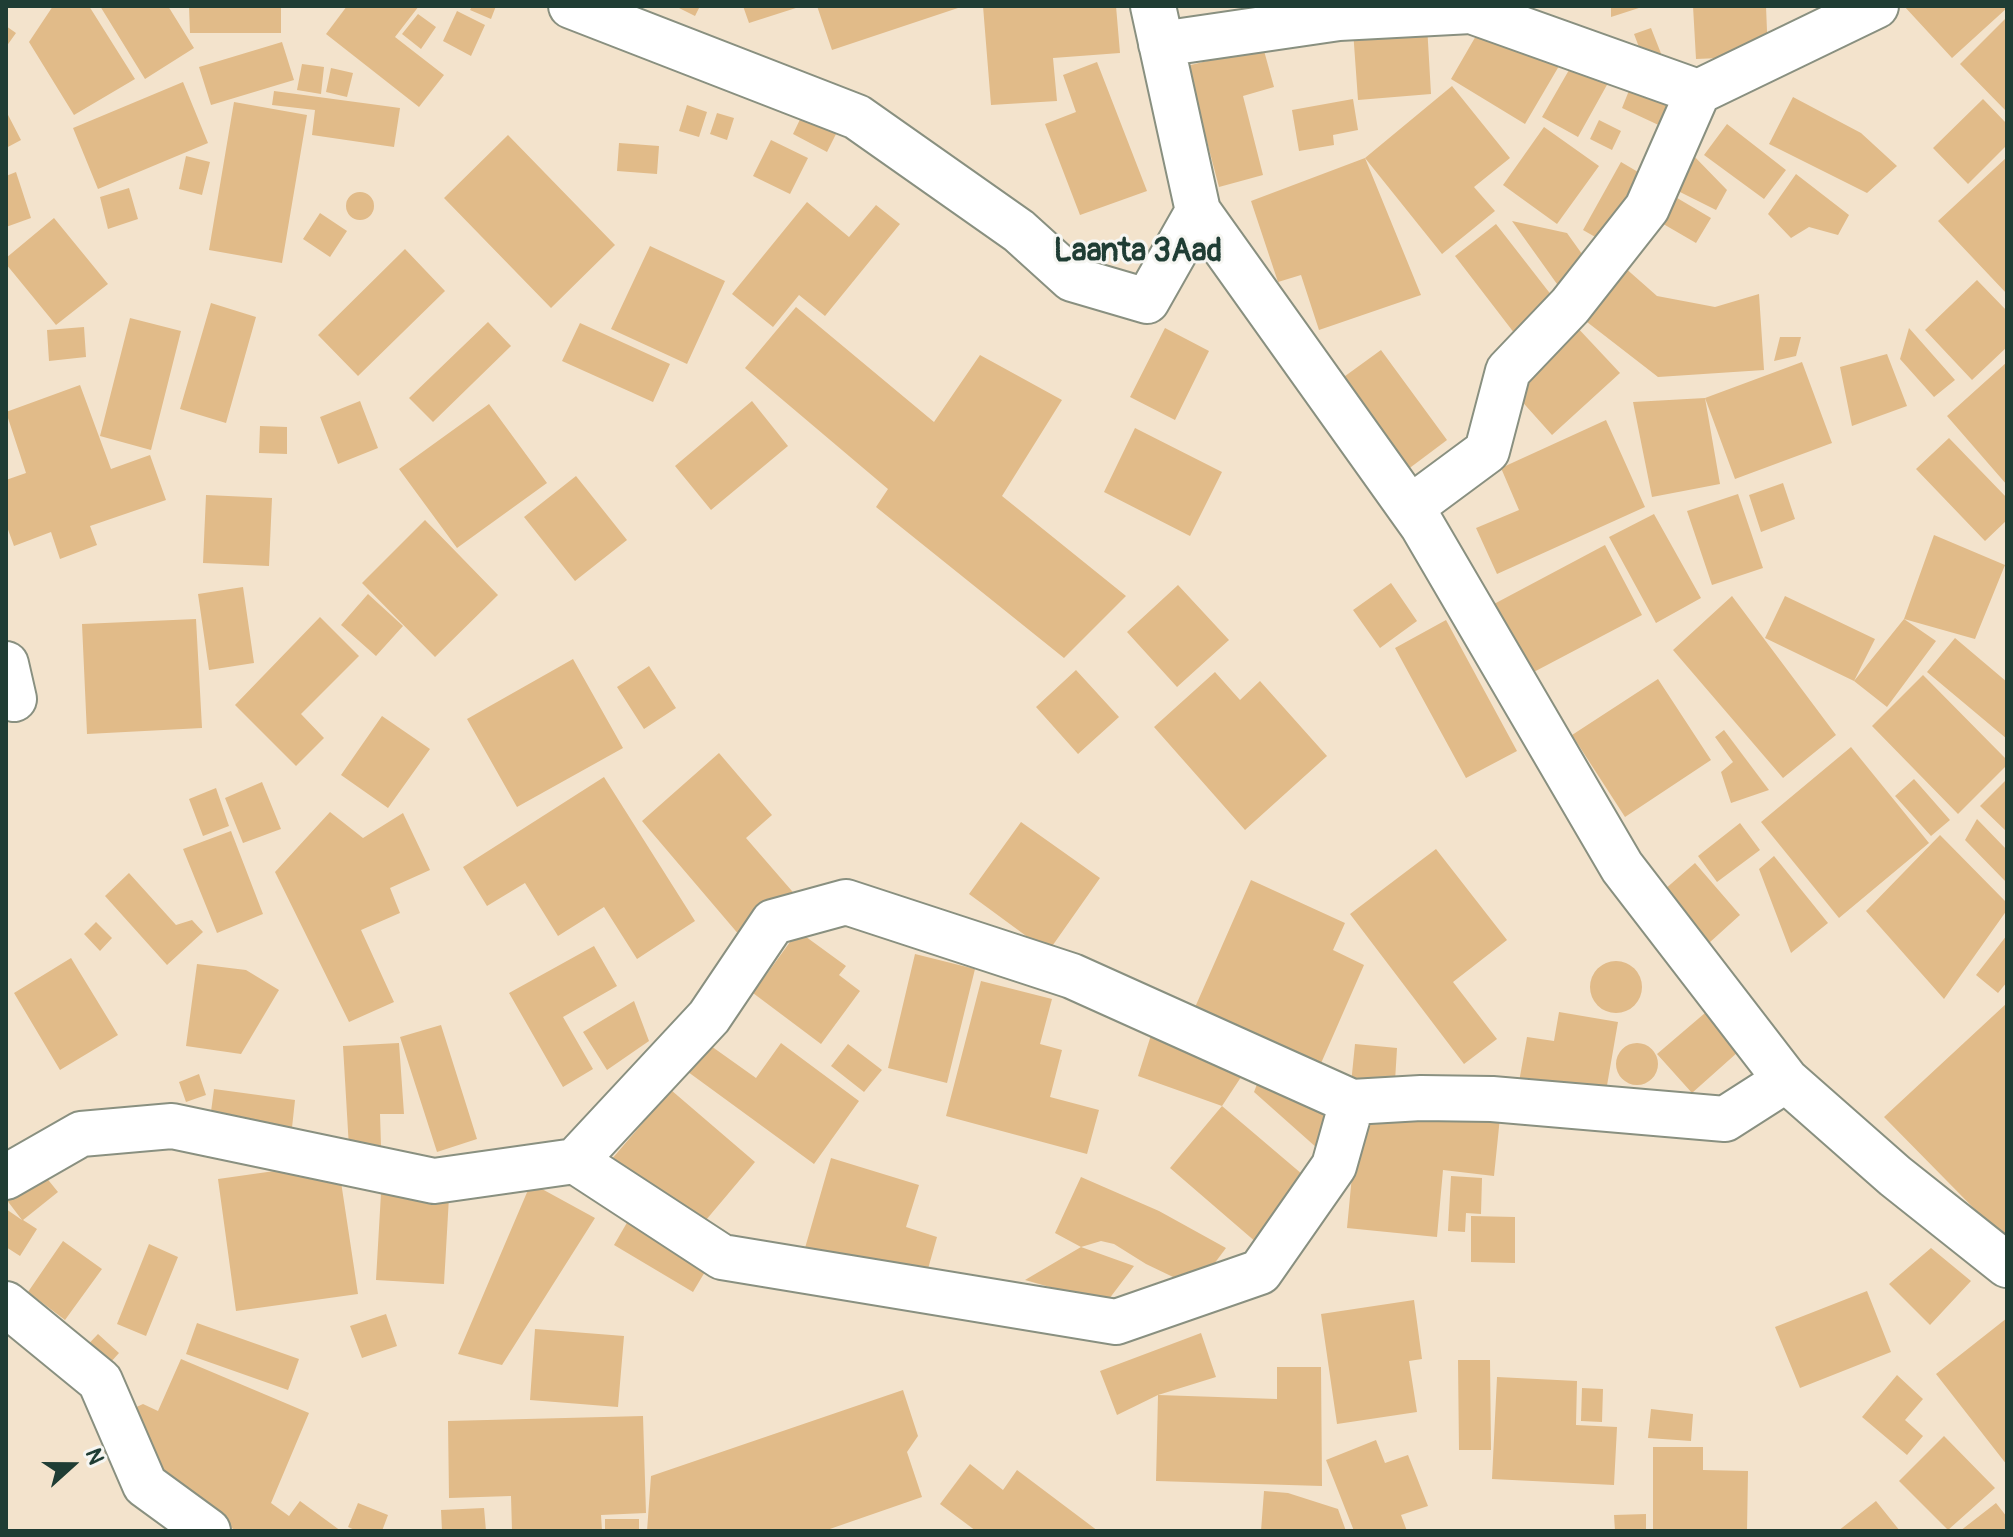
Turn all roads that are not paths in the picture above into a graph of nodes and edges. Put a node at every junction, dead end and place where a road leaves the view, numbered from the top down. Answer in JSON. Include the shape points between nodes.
{"nodes":[{"id":1,"x":571,"y":6,"type":"edge"},
{"id":2,"x":1876,"y":6,"type":"edge"},
{"id":3,"x":1157,"y":25,"type":"edge"},
{"id":4,"x":1698,"y":92,"type":"junction"},
{"id":5,"x":1198,"y":211,"type":"junction"},
{"id":6,"x":1410,"y":508,"type":"junction"},
{"id":7,"x":1786,"y":1080,"type":"junction"},
{"id":8,"x":1352,"y":1102,"type":"junction"},
{"id":9,"x":575,"y":1161,"type":"junction"},
{"id":10,"x":6,"y":1177,"type":"edge"},
{"id":11,"x":2007,"y":1265,"type":"edge"},
{"id":12,"x":6,"y":1304,"type":"edge"},
{"id":13,"x":208,"y":1531,"type":"edge"}],
"edges":[{"from":1,"to":5,"type":"street","via":[[857,117],[1019,231],[1072,279],[1147,301]]},
{"from":2,"to":4,"type":"street"},
{"from":3,"to":4,"type":"street","via":[[1471,11]]},
{"from":3,"to":5,"type":"street"},
{"from":4,"to":6,"type":"street","via":[[1647,208],[1570,306],[1508,371],[1487,451]]},
{"from":5,"to":6,"type":"street"},
{"from":6,"to":7,"type":"street","via":[[1622,867]]},
{"from":7,"to":8,"type":"street","via":[[1725,1119],[1492,1099]]},
{"from":7,"to":11,"type":"street"},
{"from":8,"to":9,"type":"street","via":[[1334,1166],[1260,1272],[1116,1322],[722,1257]]},
{"from":8,"to":9,"type":"street","via":[[1072,976],[846,902],[773,922],[709,1017]]},
{"from":9,"to":10,"type":"street","via":[[434,1181],[172,1126],[81,1134]]},
{"from":12,"to":13,"type":"street","via":[[100,1381],[145,1485]]}]}
